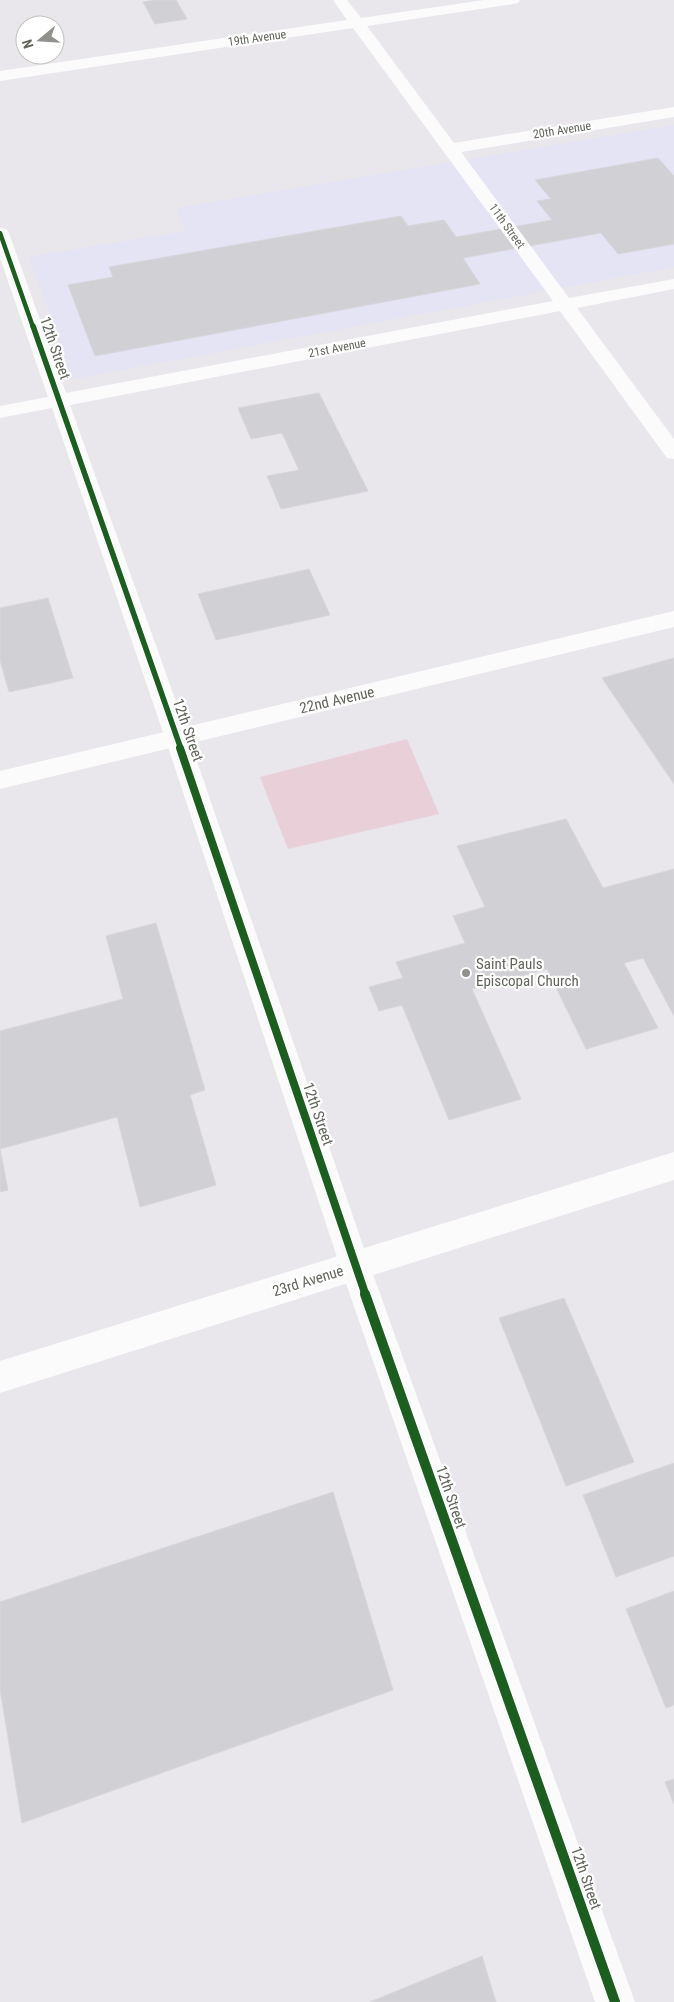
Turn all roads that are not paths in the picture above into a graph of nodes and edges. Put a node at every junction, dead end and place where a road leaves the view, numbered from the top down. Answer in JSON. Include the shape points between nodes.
{"nodes":[{"id":1,"x":340,"y":0,"type":"edge"},
{"id":2,"x":513,"y":0,"type":"edge"},
{"id":3,"x":358,"y":23,"type":"junction"},
{"id":4,"x":0,"y":76,"type":"edge"},
{"id":5,"x":674,"y":112,"type":"edge"},
{"id":6,"x":450,"y":149,"type":"junction"},
{"id":7,"x":0,"y":234,"type":"edge"},
{"id":8,"x":674,"y":284,"type":"edge"},
{"id":9,"x":565,"y":305,"type":"junction"},
{"id":10,"x":59,"y":400,"type":"junction"},
{"id":11,"x":0,"y":412,"type":"edge"},
{"id":12,"x":674,"y":453,"type":"edge"},
{"id":13,"x":674,"y":619,"type":"edge"},
{"id":14,"x":176,"y":738,"type":"junction"},
{"id":15,"x":0,"y":780,"type":"edge"},
{"id":16,"x":674,"y":1166,"type":"edge"},
{"id":17,"x":355,"y":1266,"type":"junction"},
{"id":18,"x":0,"y":1377,"type":"edge"},
{"id":19,"x":615,"y":2002,"type":"edge"}],
"edges":[{"from":1,"to":3,"type":"street","name":"11th Street"},
{"from":2,"to":3,"type":"street","name":"19th Avenue"},
{"from":3,"to":4,"type":"street","name":"19th Avenue"},
{"from":3,"to":6,"type":"street","name":"11th Street"},
{"from":5,"to":6,"type":"street","name":"20th Avenue"},
{"from":6,"to":9,"type":"street","name":"11th Street"},
{"from":7,"to":10,"type":"street","name":"12th Street"},
{"from":8,"to":9,"type":"street","name":"21st Avenue"},
{"from":9,"to":10,"type":"street","name":"21st Avenue"},
{"from":9,"to":12,"type":"street","name":"11th Street"},
{"from":10,"to":11,"type":"street","name":"21st Avenue"},
{"from":10,"to":14,"type":"street","name":"12th Street"},
{"from":13,"to":14,"type":"street","name":"22nd Avenue"},
{"from":14,"to":15,"type":"street","name":"22nd Avenue"},
{"from":14,"to":17,"type":"street","name":"12th Street"},
{"from":16,"to":17,"type":"street","name":"23rd Avenue"},
{"from":17,"to":18,"type":"street","name":"23rd Avenue"},
{"from":17,"to":19,"type":"street","name":"12th Street"}]}
